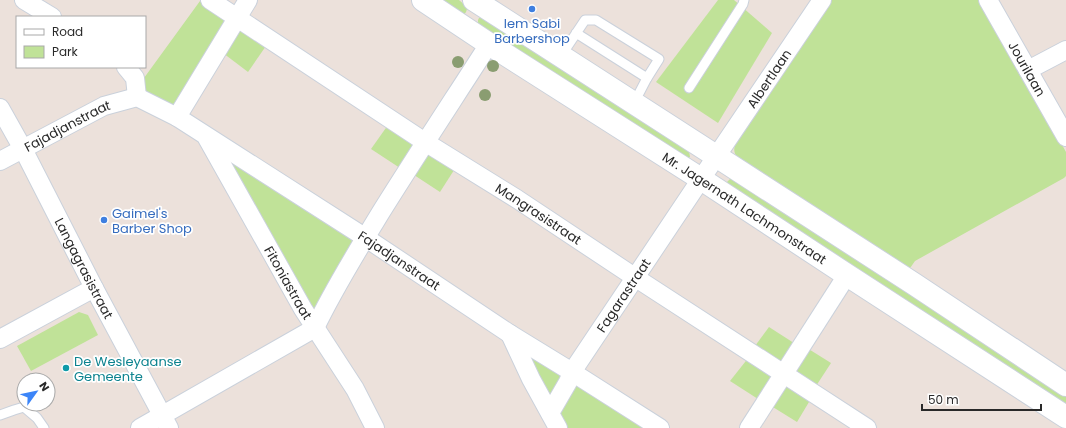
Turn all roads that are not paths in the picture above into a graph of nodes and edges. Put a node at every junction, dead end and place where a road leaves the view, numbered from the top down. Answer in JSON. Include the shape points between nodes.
{"nodes":[{"id":1,"x":24,"y":0,"type":"edge"},
{"id":2,"x":210,"y":0,"type":"edge"},
{"id":3,"x":248,"y":0,"type":"edge"},
{"id":4,"x":423,"y":0,"type":"edge"},
{"id":5,"x":744,"y":0,"type":"edge"},
{"id":6,"x":988,"y":0,"type":"edge"},
{"id":7,"x":478,"y":1,"type":"edge"},
{"id":8,"x":816,"y":3,"type":"edge"},
{"id":9,"x":50,"y":16,"type":"edge"},
{"id":10,"x":237,"y":18,"type":"junction"},
{"id":11,"x":464,"y":27,"type":"junction"},
{"id":12,"x":576,"y":33,"type":"junction"},
{"id":13,"x":489,"y":44,"type":"junction"},
{"id":14,"x":1066,"y":50,"type":"edge"},
{"id":15,"x":561,"y":56,"type":"junction"},
{"id":16,"x":127,"y":68,"type":"edge"},
{"id":17,"x":1028,"y":70,"type":"junction"},
{"id":18,"x":647,"y":78,"type":"junction"},
{"id":19,"x":689,"y":88,"type":"dead end"},
{"id":20,"x":137,"y":97,"type":"junction"},
{"id":21,"x":634,"y":103,"type":"junction"},
{"id":22,"x":0,"y":108,"type":"edge"},
{"id":23,"x":177,"y":117,"type":"junction"},
{"id":24,"x":206,"y":136,"type":"junction"},
{"id":25,"x":1066,"y":137,"type":"edge"},
{"id":26,"x":425,"y":142,"type":"junction"},
{"id":27,"x":23,"y":149,"type":"junction"},
{"id":28,"x":716,"y":156,"type":"junction"},
{"id":29,"x":0,"y":161,"type":"edge"},
{"id":30,"x":700,"y":179,"type":"junction"},
{"id":31,"x":366,"y":238,"type":"junction"},
{"id":32,"x":847,"y":275,"type":"junction"},
{"id":33,"x":636,"y":278,"type":"junction"},
{"id":34,"x":94,"y":288,"type":"junction"},
{"id":35,"x":315,"y":328,"type":"junction"},
{"id":36,"x":510,"y":334,"type":"junction"},
{"id":37,"x":0,"y":339,"type":"edge"},
{"id":38,"x":572,"y":372,"type":"junction"},
{"id":39,"x":783,"y":374,"type":"junction"},
{"id":40,"x":1066,"y":385,"type":"edge"},
{"id":41,"x":0,"y":416,"type":"edge"},
{"id":42,"x":1066,"y":417,"type":"edge"},
{"id":43,"x":554,"y":420,"type":"edge"},
{"id":44,"x":165,"y":421,"type":"edge"},
{"id":45,"x":44,"y":428,"type":"edge"},
{"id":46,"x":140,"y":428,"type":"edge"},
{"id":47,"x":375,"y":428,"type":"edge"},
{"id":48,"x":660,"y":428,"type":"edge"},
{"id":49,"x":749,"y":428,"type":"edge"},
{"id":50,"x":867,"y":428,"type":"edge"}],
"edges":[{"from":1,"to":9,"type":"street"},
{"from":2,"to":10,"type":"street","name":"Mangrasistraat"},
{"from":3,"to":10,"type":"street"},
{"from":4,"to":11,"type":"main road","name":"Mr. Jagernath Lachmonstraat"},
{"from":5,"to":19,"type":"lane"},
{"from":6,"to":17,"type":"street","name":"Jourilaan"},
{"from":7,"to":11,"type":"main road"},
{"from":7,"to":15,"type":"main road","name":"Mr. Jagernath Lachmonstraat"},
{"from":8,"to":28,"type":"street","name":"Albertlaan"},
{"from":10,"to":23,"type":"street"},
{"from":10,"to":26,"type":"street","name":"Mangrasistraat"},
{"from":11,"to":13,"type":"main road","name":"Mr. Jagernath Lachmonstraat"},
{"from":12,"to":15,"type":"lane"},
{"from":12,"to":18,"type":"lane"},
{"from":12,"to":18,"type":"lane","via":[[585,20],[596,20],[658,59]]},
{"from":13,"to":26,"type":"street"},
{"from":13,"to":30,"type":"main road","name":"Mr. Jagernath Lachmonstraat"},
{"from":14,"to":17,"type":"street"},
{"from":15,"to":21,"type":"main road","name":"Mr. Jagernath Lachmonstraat"},
{"from":16,"to":20,"type":"street","via":[[135,78]]},
{"from":17,"to":25,"type":"street","name":"Jourilaan"},
{"from":18,"to":21,"type":"lane"},
{"from":20,"to":23,"type":"street","name":"Fajadjanstraat"},
{"from":20,"to":27,"type":"street","name":"Fajadjanstraat","via":[[104,106]]},
{"from":21,"to":28,"type":"main road","name":"Mr. Jagernath Lachmonstraat"},
{"from":22,"to":27,"type":"street","name":"Langagrasistraat"},
{"from":23,"to":24,"type":"street","name":"Fajadjanstraat"},
{"from":24,"to":31,"type":"street","name":"Fajadjanstraat"},
{"from":24,"to":35,"type":"street","name":"Fitoniastraat"},
{"from":26,"to":31,"type":"street"},
{"from":26,"to":33,"type":"street","name":"Mangrasistraat"},
{"from":27,"to":29,"type":"street","name":"Fajadjanstraat"},
{"from":27,"to":34,"type":"street","name":"Langagrasistraat"},
{"from":28,"to":30,"type":"street","name":"Albertlaan"},
{"from":28,"to":40,"type":"main road","name":"Mr. Jagernath Lachmonstraat"},
{"from":30,"to":32,"type":"main road","name":"Mr. Jagernath Lachmonstraat"},
{"from":30,"to":33,"type":"street","name":"Fagarastraat"},
{"from":31,"to":35,"type":"street"},
{"from":31,"to":36,"type":"street","name":"Fajadjanstraat"},
{"from":32,"to":39,"type":"street"},
{"from":32,"to":42,"type":"main road","name":"Mr. Jagernath Lachmonstraat"},
{"from":33,"to":38,"type":"street","name":"Fagarastraat"},
{"from":33,"to":39,"type":"street","name":"Mangrasistraat"},
{"from":34,"to":37,"type":"street"},
{"from":34,"to":44,"type":"street","name":"Langagrasistraat"},
{"from":35,"to":44,"type":"street"},
{"from":35,"to":47,"type":"street","name":"Fitoniastraat","via":[[354,389]]},
{"from":36,"to":38,"type":"street","name":"Fajadjanstraat"},
{"from":36,"to":43,"type":"street"},
{"from":38,"to":43,"type":"street","name":"Fagarastraat"},
{"from":38,"to":48,"type":"street","name":"Fajadjanstraat"},
{"from":39,"to":49,"type":"street"},
{"from":39,"to":50,"type":"street","name":"Mangrasistraat"},
{"from":41,"to":45,"type":"lane","via":[[24,407]]},
{"from":44,"to":46,"type":"street"}]}
